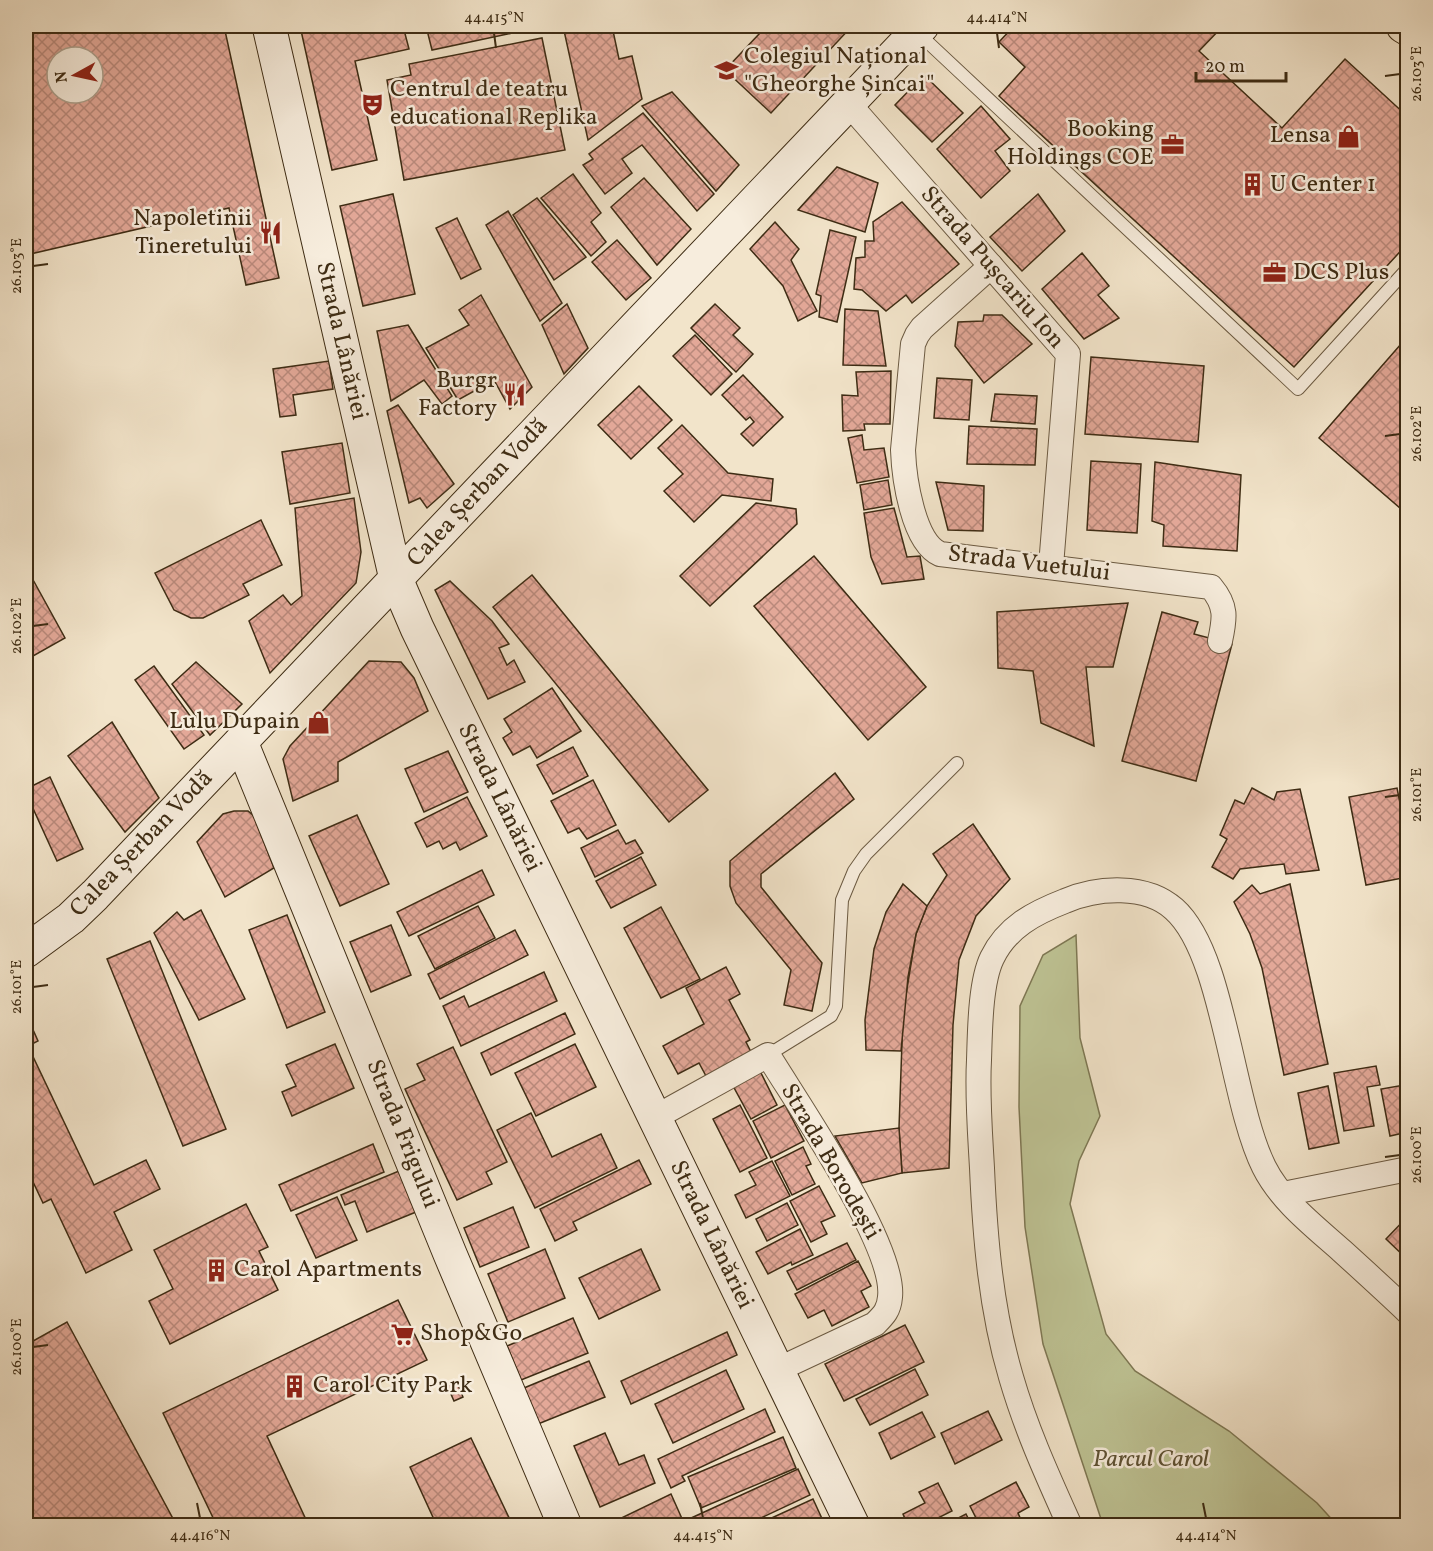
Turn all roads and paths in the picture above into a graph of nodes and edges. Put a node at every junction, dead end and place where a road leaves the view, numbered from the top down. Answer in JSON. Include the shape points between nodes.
{"nodes":[{"id":1,"x":269,"y":26,"type":"edge"},
{"id":2,"x":1403,"y":26,"type":"edge"},
{"id":3,"x":919,"y":28,"type":"edge"},
{"id":4,"x":1407,"y":29,"type":"edge"},
{"id":5,"x":848,"y":103,"type":"junction"},
{"id":6,"x":991,"y":266,"type":"junction"},
{"id":7,"x":1407,"y":268,"type":"edge"},
{"id":8,"x":1051,"y":566,"type":"junction"},
{"id":9,"x":396,"y":579,"type":"junction"},
{"id":10,"x":1220,"y":641,"type":"dead end"},
{"id":11,"x":241,"y":742,"type":"junction"},
{"id":12,"x":957,"y":763,"type":"dead end"},
{"id":13,"x":26,"y":951,"type":"edge"},
{"id":14,"x":768,"y":1055,"type":"junction"},
{"id":15,"x":654,"y":1118,"type":"junction"},
{"id":16,"x":1407,"y":1169,"type":"edge"},
{"id":17,"x":1283,"y":1194,"type":"junction"},
{"id":18,"x":1407,"y":1312,"type":"edge"},
{"id":19,"x":777,"y":1370,"type":"junction"},
{"id":20,"x":565,"y":1526,"type":"edge"},
{"id":21,"x":853,"y":1526,"type":"edge"},
{"id":22,"x":1070,"y":1526,"type":"edge"}],
"edges":[{"from":1,"to":9,"type":"street","name":"Strada Lânăriei"},
{"from":2,"to":4,"type":"main road"},
{"from":3,"to":5,"type":"street","name":"Calea Șerban Vodă"},
{"from":3,"to":7,"type":"lane","via":[[1298,388]]},
{"from":5,"to":6,"type":"street","name":"Strada Pușcariu Ion"},
{"from":5,"to":9,"type":"street","name":"Calea Șerban Vodă"},
{"from":6,"to":8,"type":"street","name":"Strada Pușcariu Ion","via":[[1068,354]]},
{"from":6,"to":8,"type":"street","name":"Strada Vuetului","via":[[922,327],[913,344],[903,450],[905,473],[920,536],[932,550]]},
{"from":8,"to":10,"type":"street","name":"Strada Vuetului","via":[[1211,587],[1225,611]]},
{"from":9,"to":11,"type":"street","name":"Calea Șerban Vodă"},
{"from":9,"to":15,"type":"street","name":"Strada Lânăriei"},
{"from":11,"to":13,"type":"street","name":"Calea Șerban Vodă","via":[[95,896]]},
{"from":11,"to":20,"type":"street","name":"Strada Frigului"},
{"from":12,"to":14,"type":"lane","via":[[866,854],[854,871],[842,900],[836,1005],[831,1016]]},
{"from":14,"to":15,"type":"street","name":"Strada Borodești"},
{"from":14,"to":19,"type":"street","name":"Strada Borodești","via":[[859,1206],[882,1255],[891,1294],[887,1312],[875,1324]]},
{"from":15,"to":19,"type":"street","name":"Strada Lânăriei"},
{"from":16,"to":17,"type":"street"},
{"from":17,"to":18,"type":"street"},
{"from":17,"to":22,"type":"street","via":[[1266,1172],[1254,1146],[1205,960],[1176,911],[1159,898],[1136,891],[1103,892],[1072,898],[1034,913],[1010,930],[991,960],[981,1011],[978,1085],[991,1279],[999,1330],[1023,1418]]},
{"from":19,"to":21,"type":"street","name":"Strada Lânăriei"}]}
